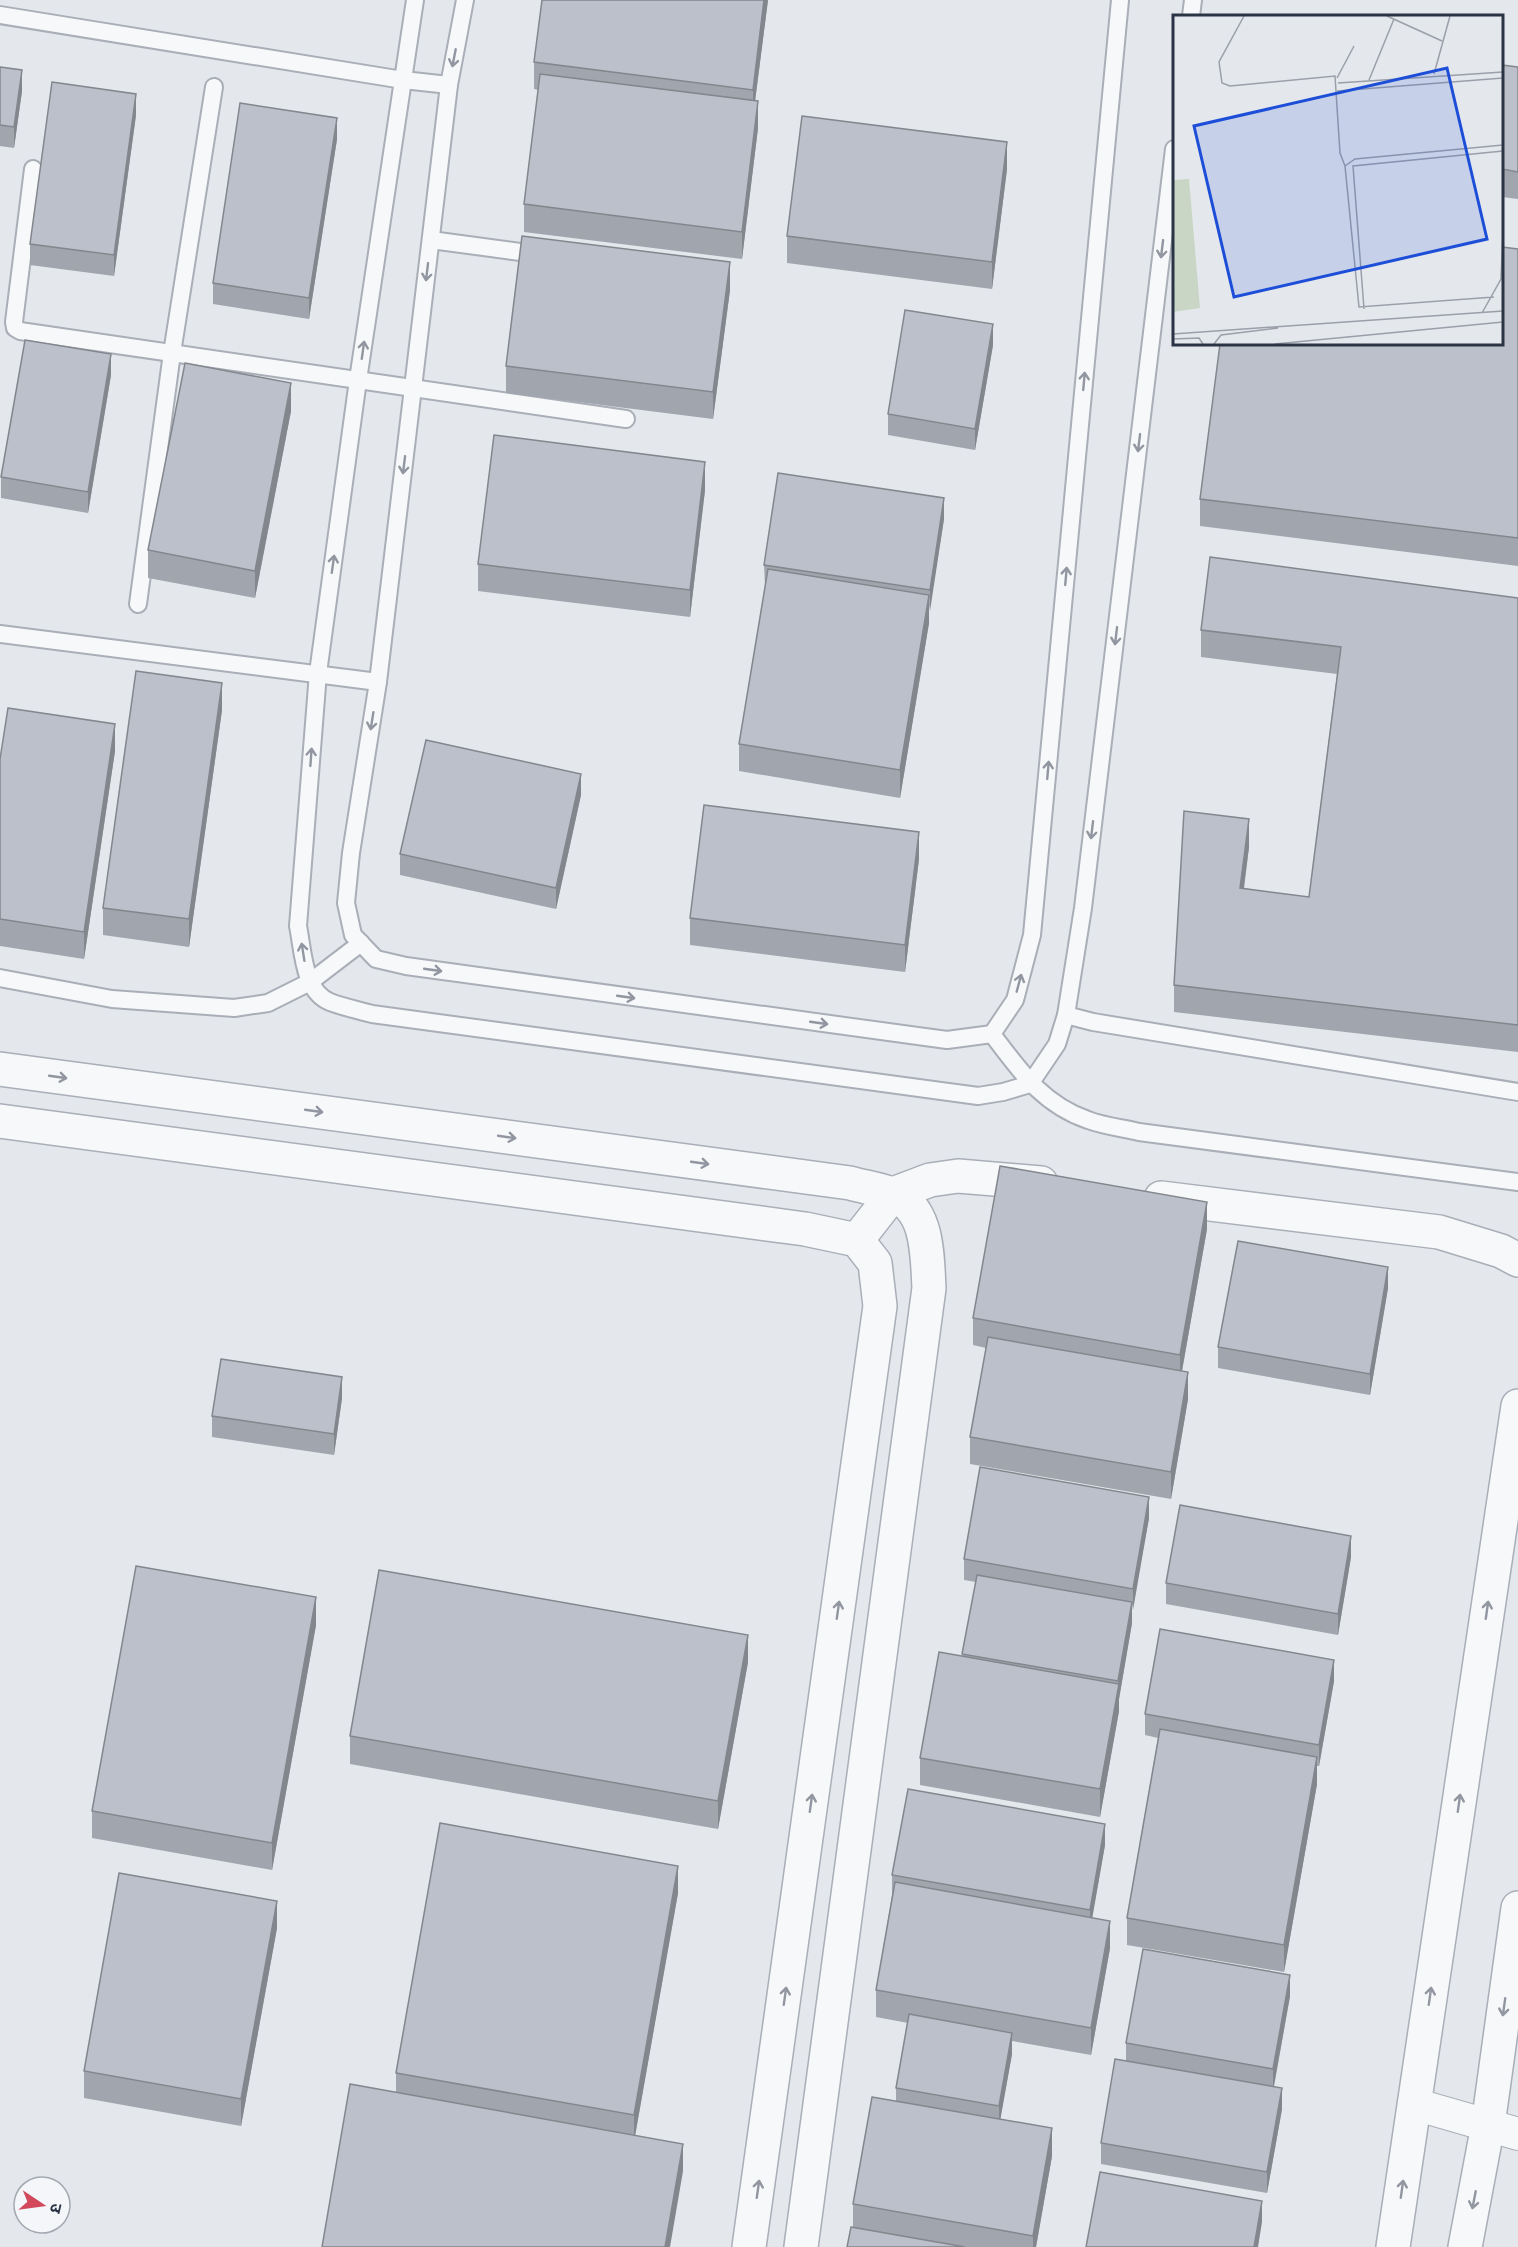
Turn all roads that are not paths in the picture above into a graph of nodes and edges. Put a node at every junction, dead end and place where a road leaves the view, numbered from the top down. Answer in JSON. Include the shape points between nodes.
{"nodes":[{"id":1,"x":415,"y":0,"type":"edge"},
{"id":2,"x":465,"y":0,"type":"edge"},
{"id":3,"x":1120,"y":0,"type":"edge"},
{"id":4,"x":1192,"y":0,"type":"edge"},
{"id":5,"x":0,"y":15,"type":"edge"},
{"id":6,"x":1191,"y":15,"type":"edge"},
{"id":7,"x":403,"y":80,"type":"junction"},
{"id":8,"x":449,"y":85,"type":"junction"},
{"id":9,"x":214,"y":87,"type":"dead end"},
{"id":10,"x":1173,"y":157,"type":"edge"},
{"id":11,"x":33,"y":169,"type":"dead end"},
{"id":12,"x":431,"y":240,"type":"junction"},
{"id":13,"x":557,"y":257,"type":"edge"},
{"id":14,"x":172,"y":353,"type":"junction"},
{"id":15,"x":358,"y":380,"type":"junction"},
{"id":16,"x":413,"y":388,"type":"junction"},
{"id":17,"x":626,"y":419,"type":"dead end"},
{"id":18,"x":138,"y":604,"type":"dead end"},
{"id":19,"x":0,"y":634,"type":"edge"},
{"id":20,"x":318,"y":673,"type":"junction"},
{"id":21,"x":378,"y":682,"type":"junction"},
{"id":22,"x":361,"y":944,"type":"junction"},
{"id":23,"x":0,"y":978,"type":"edge"},
{"id":24,"x":310,"y":982,"type":"junction"},
{"id":25,"x":1066,"y":1015,"type":"junction"},
{"id":26,"x":992,"y":1034,"type":"junction"},
{"id":27,"x":0,"y":1070,"type":"edge"},
{"id":28,"x":1030,"y":1084,"type":"junction"},
{"id":29,"x":1518,"y":1092,"type":"edge"},
{"id":30,"x":267,"y":1105,"type":"junction"},
{"id":31,"x":0,"y":1121,"type":"edge"},
{"id":32,"x":260,"y":1156,"type":"junction"},
{"id":33,"x":1518,"y":1182,"type":"edge"},
{"id":34,"x":1075,"y":1187,"type":"edge"},
{"id":35,"x":893,"y":1194,"type":"junction"},
{"id":36,"x":1134,"y":1194,"type":"edge"},
{"id":37,"x":857,"y":1240,"type":"junction"},
{"id":38,"x":1518,"y":1260,"type":"edge"},
{"id":39,"x":1518,"y":1406,"type":"edge"},
{"id":40,"x":800,"y":1882,"type":"junction"},
{"id":41,"x":850,"y":1889,"type":"junction"},
{"id":42,"x":1518,"y":1908,"type":"edge"},
{"id":43,"x":1414,"y":2104,"type":"junction"},
{"id":44,"x":1503,"y":2130,"type":"edge"},
{"id":45,"x":750,"y":2247,"type":"edge"},
{"id":46,"x":801,"y":2247,"type":"edge"},
{"id":47,"x":1393,"y":2247,"type":"edge"},
{"id":48,"x":1465,"y":2247,"type":"edge"}],
"edges":[{"from":1,"to":7,"type":"lane"},
{"from":2,"to":8,"type":"lane","one_way":true},
{"from":26,"to":3,"type":"lane","one_way":true,"via":[[1015,1000],[1032,935]]},
{"from":4,"to":6,"type":"lane"},
{"from":5,"to":7,"type":"lane"},
{"from":7,"to":8,"type":"lane"},
{"from":15,"to":7,"type":"lane","one_way":true},
{"from":8,"to":12,"type":"lane"},
{"from":9,"to":14,"type":"lane"},
{"from":10,"to":25,"type":"lane","one_way":true,"via":[[1083,908]]},
{"from":11,"to":14,"type":"lane","via":[[15,328],[26,333]]},
{"from":12,"to":13,"type":"lane"},
{"from":12,"to":16,"type":"lane","one_way":true},
{"from":14,"to":15,"type":"lane"},
{"from":14,"to":18,"type":"lane"},
{"from":15,"to":16,"type":"lane"},
{"from":20,"to":15,"type":"lane","one_way":true},
{"from":16,"to":17,"type":"lane"},
{"from":16,"to":21,"type":"lane","one_way":true},
{"from":19,"to":20,"type":"lane"},
{"from":20,"to":21,"type":"lane"},
{"from":24,"to":20,"type":"lane","one_way":true,"via":[[298,926]]},
{"from":21,"to":22,"type":"lane","one_way":true,"via":[[346,903],[353,935]]},
{"from":22,"to":24,"type":"lane"},
{"from":22,"to":26,"type":"lane","one_way":true,"via":[[376,959],[406,966],[947,1040]]},
{"from":23,"to":24,"type":"lane","via":[[112,999],[234,1008],[268,1003]]},
{"from":24,"to":28,"type":"lane","via":[[316,993],[328,1001],[372,1014],[978,1096]]},
{"from":25,"to":28,"type":"lane","via":[[1057,1044]]},
{"from":25,"to":29,"type":"lane","via":[[1093,1023]]},
{"from":26,"to":28,"type":"lane"},
{"from":27,"to":30,"type":"street","one_way":true},
{"from":28,"to":33,"type":"lane","via":[[1061,1109],[1138,1132]]},
{"from":30,"to":32,"type":"street"},
{"from":30,"to":35,"type":"street","one_way":true,"via":[[850,1183]]},
{"from":31,"to":32,"type":"street"},
{"from":32,"to":37,"type":"street","via":[[805,1229]]},
{"from":34,"to":35,"type":"street","via":[[958,1176],[930,1180]]},
{"from":35,"to":37,"type":"street"},
{"from":35,"to":41,"type":"street","via":[[912,1206],[926,1238],[929,1288]]},
{"from":36,"to":38,"type":"street","via":[[1439,1232]]},
{"from":40,"to":37,"type":"street","one_way":true,"via":[[880,1306],[875,1263]]},
{"from":43,"to":39,"type":"street","one_way":true},
{"from":40,"to":41,"type":"street"},
{"from":45,"to":40,"type":"street","one_way":true},
{"from":41,"to":46,"type":"street"},
{"from":42,"to":44,"type":"street","one_way":true},
{"from":43,"to":44,"type":"street"},
{"from":47,"to":43,"type":"street","one_way":true},
{"from":44,"to":48,"type":"street","one_way":true}]}
